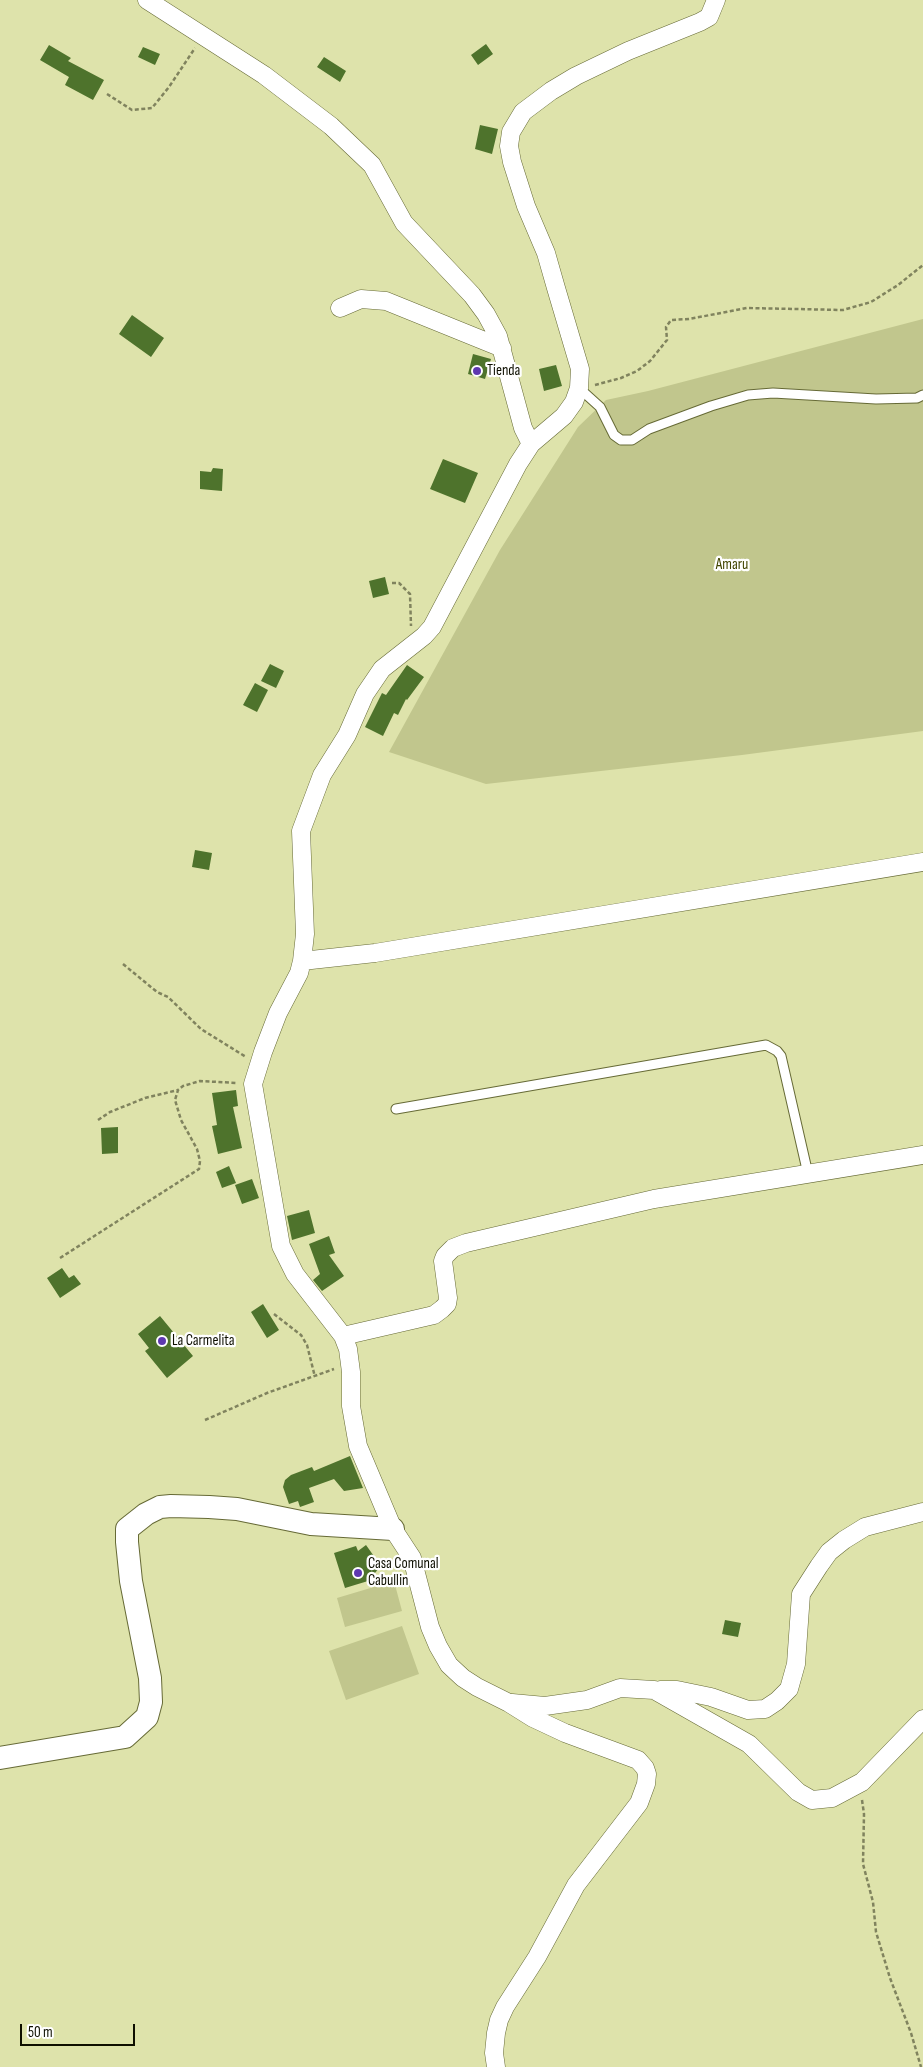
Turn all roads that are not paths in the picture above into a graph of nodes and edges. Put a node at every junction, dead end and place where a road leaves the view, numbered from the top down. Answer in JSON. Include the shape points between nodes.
{"nodes":[{"id":1,"x":147,"y":0,"type":"edge"},
{"id":2,"x":716,"y":0,"type":"edge"},
{"id":3,"x":340,"y":308,"type":"dead end"},
{"id":4,"x":502,"y":348,"type":"junction"},
{"id":5,"x":579,"y":388,"type":"junction"},
{"id":6,"x":923,"y":395,"type":"edge"},
{"id":7,"x":531,"y":444,"type":"junction"},
{"id":8,"x":923,"y":862,"type":"edge"},
{"id":9,"x":302,"y":961,"type":"junction"},
{"id":10,"x":396,"y":1108,"type":"dead end"},
{"id":11,"x":923,"y":1156,"type":"edge"},
{"id":12,"x":808,"y":1174,"type":"junction"},
{"id":13,"x":343,"y":1336,"type":"junction"},
{"id":14,"x":923,"y":1512,"type":"edge"},
{"id":15,"x":393,"y":1529,"type":"junction"},
{"id":16,"x":654,"y":1690,"type":"junction"},
{"id":17,"x":509,"y":1703,"type":"junction"},
{"id":18,"x":923,"y":1719,"type":"edge"},
{"id":19,"x":0,"y":1758,"type":"edge"},
{"id":20,"x":496,"y":2067,"type":"edge"}],
"edges":[{"from":1,"to":4,"type":"street","via":[[264,75],[332,126],[372,165],[404,223],[472,295],[486,314]]},
{"from":2,"to":5,"type":"street","via":[[709,17],[700,22],[628,51],[551,91],[523,112],[511,132],[512,162],[546,253],[580,369]]},
{"from":3,"to":4,"type":"street","via":[[361,299],[386,301]]},
{"from":4,"to":7,"type":"street","via":[[523,428]]},
{"from":5,"to":6,"type":"lane","via":[[600,407],[614,434],[621,440],[632,440],[649,429],[748,395],[772,393],[876,398],[917,398]]},
{"from":5,"to":7,"type":"street","via":[[564,416]]},
{"from":7,"to":9,"type":"street","via":[[488,518],[432,627],[382,669],[322,775],[302,831],[305,934]]},
{"from":8,"to":9,"type":"street","via":[[375,953]]},
{"from":9,"to":13,"type":"street","via":[[278,1014],[253,1084],[281,1246],[295,1274]]},
{"from":10,"to":12,"type":"lane","via":[[766,1045],[781,1056]]},
{"from":11,"to":12,"type":"street"},
{"from":12,"to":13,"type":"street","via":[[654,1199],[466,1243],[453,1248],[445,1256],[448,1298],[442,1309],[434,1315]]},
{"from":13,"to":15,"type":"street","via":[[350,1363],[351,1406],[358,1446]]},
{"from":14,"to":16,"type":"street","via":[[865,1527],[837,1546],[819,1566],[802,1594],[796,1664],[789,1689],[765,1709],[748,1710],[677,1690]]},
{"from":15,"to":17,"type":"street","via":[[412,1558],[430,1627],[449,1665],[463,1678]]},
{"from":15,"to":19,"type":"street","via":[[310,1524],[209,1507],[160,1507],[146,1514],[127,1530],[126,1542],[150,1678],[151,1702],[147,1717],[125,1737]]},
{"from":16,"to":17,"type":"street","via":[[620,1688],[587,1700],[545,1706]]},
{"from":16,"to":18,"type":"street","via":[[749,1744],[798,1792],[812,1800],[832,1798],[862,1782]]},
{"from":17,"to":20,"type":"street","via":[[565,1733],[638,1760],[645,1768],[646,1784],[639,1802],[576,1885],[505,2007],[496,2034]]}]}
